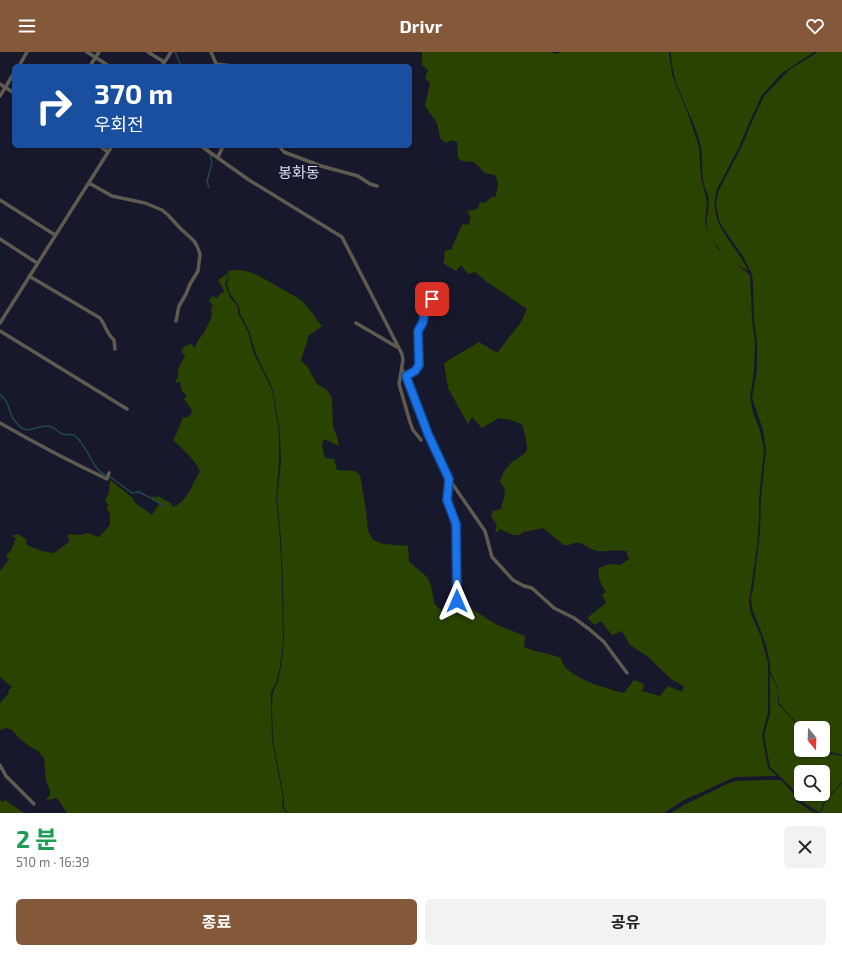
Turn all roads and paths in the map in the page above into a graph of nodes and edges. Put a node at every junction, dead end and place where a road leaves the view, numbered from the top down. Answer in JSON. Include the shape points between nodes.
{"nodes":[{"id":1,"x":27,"y":52,"type":"edge"},
{"id":2,"x":87,"y":52,"type":"edge"},
{"id":3,"x":99,"y":52,"type":"edge"},
{"id":4,"x":148,"y":52,"type":"edge"},
{"id":5,"x":171,"y":52,"type":"edge"},
{"id":6,"x":211,"y":52,"type":"edge"},
{"id":7,"x":96,"y":58,"type":"junction"},
{"id":8,"x":164,"y":62,"type":"joint"},
{"id":9,"x":20,"y":64,"type":"edge"},
{"id":10,"x":92,"y":64,"type":"edge"},
{"id":11,"x":106,"y":64,"type":"edge"},
{"id":12,"x":216,"y":64,"type":"edge"},
{"id":13,"x":12,"y":76,"type":"edge"},
{"id":14,"x":0,"y":84,"type":"edge"},
{"id":15,"x":5,"y":87,"type":"junction"},
{"id":16,"x":12,"y":92,"type":"edge"},
{"id":17,"x":0,"y":96,"type":"edge"},
{"id":18,"x":103,"y":148,"type":"edge"},
{"id":19,"x":111,"y":148,"type":"edge"},
{"id":20,"x":204,"y":148,"type":"edge"},
{"id":21,"x":223,"y":148,"type":"edge"},
{"id":22,"x":280,"y":148,"type":"edge"},
{"id":23,"x":108,"y":152,"type":"junction"},
{"id":24,"x":218,"y":157,"type":"junction"},
{"id":25,"x":89,"y":183,"type":"junction"},
{"id":26,"x":377,"y":186,"type":"dead end"},
{"id":27,"x":0,"y":200,"type":"edge"},
{"id":28,"x":55,"y":235,"type":"junction"},
{"id":29,"x":0,"y":239,"type":"edge"},
{"id":30,"x":38,"y":263,"type":"junction"},
{"id":31,"x":29,"y":276,"type":"junction"},
{"id":32,"x":445,"y":289,"type":"dead end"},
{"id":33,"x":176,"y":321,"type":"dead end"},
{"id":34,"x":0,"y":323,"type":"edge"},
{"id":35,"x":356,"y":323,"type":"dead end"},
{"id":36,"x":0,"y":331,"type":"edge"},
{"id":37,"x":398,"y":348,"type":"junction"},
{"id":38,"x":116,"y":349,"type":"dead end"},
{"id":39,"x":402,"y":369,"type":"junction"},
{"id":40,"x":406,"y":376,"type":"junction"},
{"id":41,"x":127,"y":409,"type":"dead end"},
{"id":42,"x":0,"y":423,"type":"edge"},
{"id":43,"x":421,"y":440,"type":"dead end"},
{"id":44,"x":109,"y":473,"type":"dead end"},
{"id":45,"x":449,"y":479,"type":"junction"},
{"id":46,"x":457,"y":601,"type":"dead end"},
{"id":47,"x":628,"y":673,"type":"dead end"},
{"id":48,"x":0,"y":765,"type":"edge"},
{"id":49,"x":34,"y":804,"type":"dead end"}],
"edges":[{"from":1,"to":9,"type":"street"},
{"from":2,"to":7,"type":"street"},
{"from":3,"to":7,"type":"street"},
{"from":4,"to":8,"type":"street"},
{"from":5,"to":8,"type":"street"},
{"from":6,"to":12,"type":"street"},
{"from":7,"to":10,"type":"street"},
{"from":7,"to":11,"type":"street"},
{"from":13,"to":15,"type":"street"},
{"from":14,"to":15,"type":"street"},
{"from":15,"to":16,"type":"street"},
{"from":15,"to":17,"type":"street"},
{"from":18,"to":23,"type":"street"},
{"from":19,"to":23,"type":"street"},
{"from":20,"to":24,"type":"street"},
{"from":21,"to":24,"type":"street"},
{"from":22,"to":26,"type":"street","via":[[284,152],[321,166],[358,176]]},
{"from":23,"to":25,"type":"street"},
{"from":24,"to":37,"type":"street","via":[[249,180],[342,237]]},
{"from":25,"to":28,"type":"street"},
{"from":25,"to":33,"type":"street","via":[[112,196],[145,203],[162,210],[197,246],[200,254],[198,271],[179,306]]},
{"from":27,"to":28,"type":"street"},
{"from":28,"to":30,"type":"street"},
{"from":29,"to":30,"type":"street"},
{"from":30,"to":31,"type":"street"},
{"from":31,"to":34,"type":"street"},
{"from":31,"to":38,"type":"street","via":[[100,318],[108,335],[114,340]]},
{"from":32,"to":40,"type":"street","via":[[432,299],[425,310],[418,331],[419,365]]},
{"from":35,"to":37,"type":"street"},
{"from":36,"to":41,"type":"street"},
{"from":37,"to":39,"type":"street","via":[[403,360]]},
{"from":39,"to":40,"type":"street"},
{"from":39,"to":43,"type":"street","via":[[399,384],[413,430]]},
{"from":40,"to":45,"type":"street","via":[[428,434]]},
{"from":42,"to":44,"type":"street","via":[[88,471],[107,479]]},
{"from":45,"to":46,"type":"street","via":[[447,500],[456,524]]},
{"from":45,"to":47,"type":"street","via":[[485,531],[492,558],[519,584],[532,588],[554,608],[589,629],[604,642]]},
{"from":48,"to":49,"type":"street","via":[[6,776]]}]}
